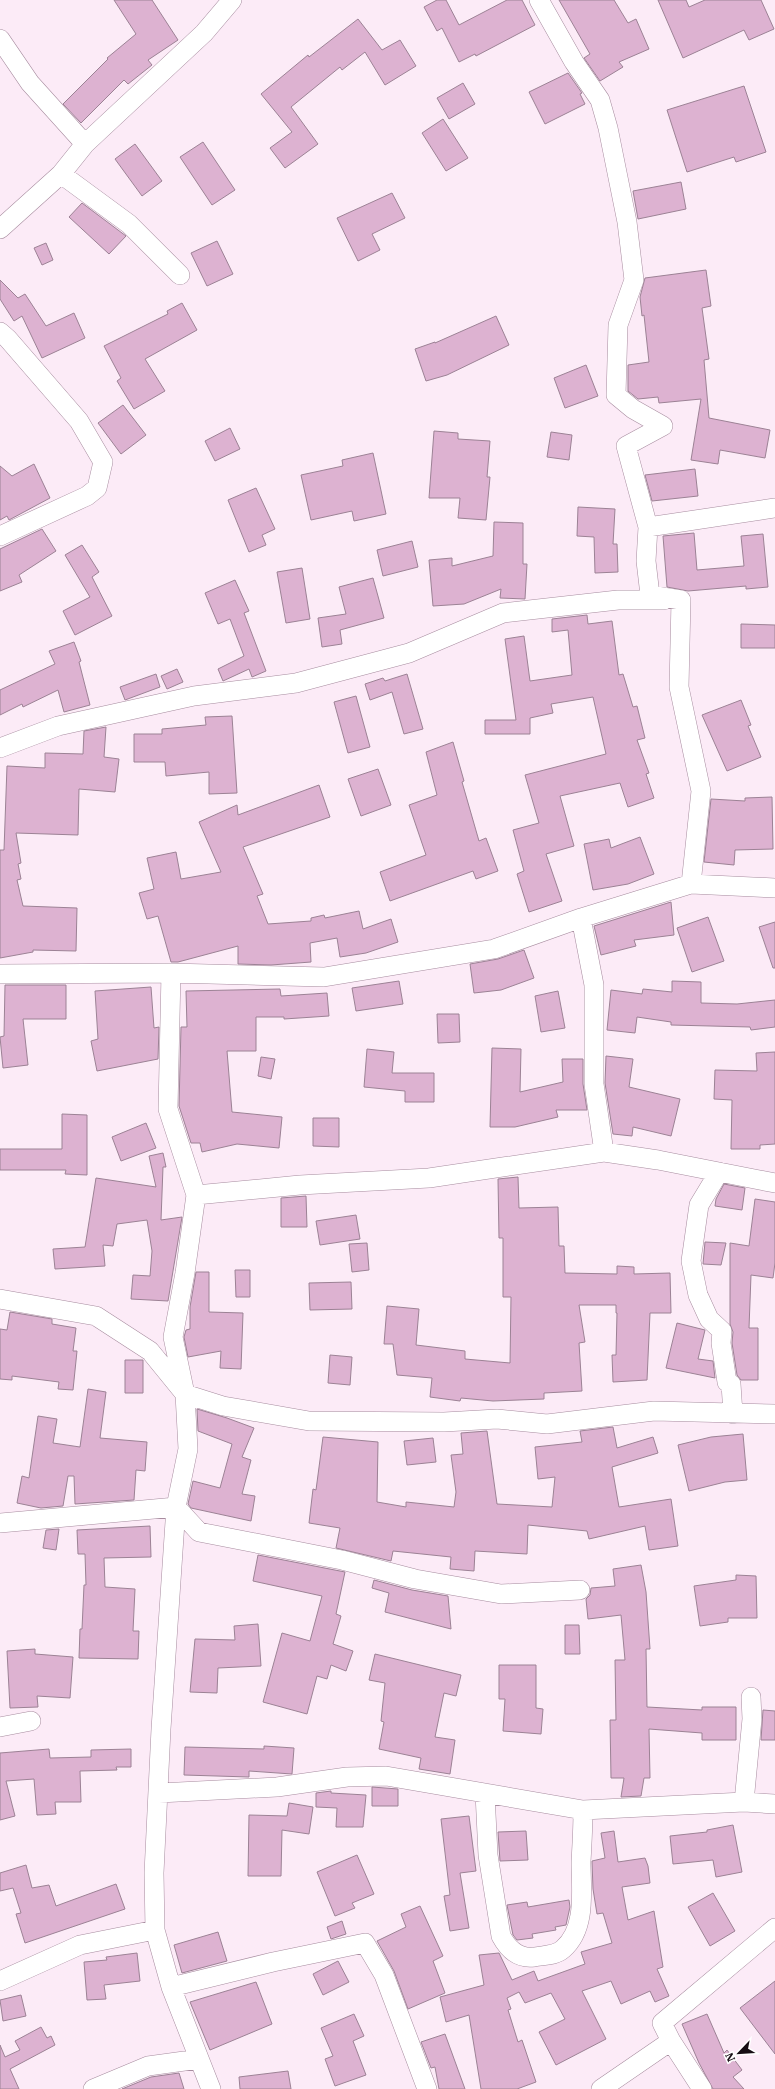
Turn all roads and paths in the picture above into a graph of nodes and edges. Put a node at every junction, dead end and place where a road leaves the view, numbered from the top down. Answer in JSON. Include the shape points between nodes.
{"nodes":[{"id":1,"x":232,"y":0,"type":"edge"},
{"id":2,"x":539,"y":0,"type":"edge"},
{"id":3,"x":0,"y":39,"type":"edge"},
{"id":4,"x":85,"y":144,"type":"junction"},
{"id":5,"x":61,"y":174,"type":"junction"},
{"id":6,"x":0,"y":229,"type":"edge"},
{"id":7,"x":180,"y":275,"type":"dead end"},
{"id":8,"x":0,"y":332,"type":"edge"},
{"id":9,"x":775,"y":508,"type":"edge"},
{"id":10,"x":648,"y":526,"type":"junction"},
{"id":11,"x":0,"y":536,"type":"edge"},
{"id":12,"x":682,"y":600,"type":"junction"},
{"id":13,"x":0,"y":748,"type":"edge"},
{"id":14,"x":691,"y":884,"type":"junction"},
{"id":15,"x":775,"y":888,"type":"edge"},
{"id":16,"x":581,"y":918,"type":"junction"},
{"id":17,"x":171,"y":973,"type":"junction"},
{"id":18,"x":0,"y":974,"type":"edge"},
{"id":19,"x":604,"y":1152,"type":"junction"},
{"id":20,"x":719,"y":1172,"type":"junction"},
{"id":21,"x":775,"y":1183,"type":"edge"},
{"id":22,"x":196,"y":1195,"type":"junction"},
{"id":23,"x":0,"y":1299,"type":"edge"},
{"id":24,"x":185,"y":1394,"type":"junction"},
{"id":25,"x":733,"y":1414,"type":"junction"},
{"id":26,"x":775,"y":1414,"type":"edge"},
{"id":27,"x":176,"y":1507,"type":"junction"},
{"id":28,"x":0,"y":1523,"type":"edge"},
{"id":29,"x":580,"y":1590,"type":"dead end"},
{"id":30,"x":751,"y":1697,"type":"dead end"},
{"id":31,"x":31,"y":1721,"type":"dead end"},
{"id":32,"x":0,"y":1727,"type":"edge"},
{"id":33,"x":159,"y":1793,"type":"junction"},
{"id":34,"x":485,"y":1793,"type":"junction"},
{"id":35,"x":744,"y":1802,"type":"junction"},
{"id":36,"x":775,"y":1804,"type":"edge"},
{"id":37,"x":583,"y":1810,"type":"junction"},
{"id":38,"x":775,"y":1928,"type":"edge"},
{"id":39,"x":155,"y":1930,"type":"junction"},
{"id":40,"x":0,"y":1981,"type":"edge"},
{"id":41,"x":171,"y":1987,"type":"junction"},
{"id":42,"x":671,"y":2041,"type":"junction"},
{"id":43,"x":199,"y":2059,"type":"junction"},
{"id":44,"x":93,"y":2089,"type":"edge"},
{"id":45,"x":211,"y":2089,"type":"edge"},
{"id":46,"x":427,"y":2089,"type":"edge"},
{"id":47,"x":601,"y":2089,"type":"edge"},
{"id":48,"x":702,"y":2089,"type":"edge"}],
"edges":[{"from":1,"to":4,"type":"street","via":[[204,33]]},
{"from":2,"to":10,"type":"street","via":[[574,62],[600,100],[610,135],[627,222],[634,280],[618,325],[616,395],[633,409],[662,426],[626,446]]},
{"from":3,"to":4,"type":"street","via":[[30,83]]},
{"from":4,"to":5,"type":"street"},
{"from":5,"to":6,"type":"street"},
{"from":5,"to":7,"type":"street","via":[[128,224]]},
{"from":8,"to":11,"type":"street","via":[[79,421],[103,462],[97,488],[87,496]]},
{"from":9,"to":10,"type":"street"},
{"from":10,"to":12,"type":"street","via":[[646,561],[650,595]]},
{"from":12,"to":13,"type":"street","via":[[618,600],[503,613],[409,653],[296,683],[194,696],[58,726]]},
{"from":12,"to":14,"type":"street","via":[[679,687],[701,791]]},
{"from":14,"to":15,"type":"street"},
{"from":14,"to":16,"type":"street"},
{"from":16,"to":17,"type":"street","via":[[494,949],[358,973],[324,977]]},
{"from":16,"to":19,"type":"street","via":[[594,985],[594,1084]]},
{"from":17,"to":18,"type":"street"},
{"from":17,"to":22,"type":"street","via":[[168,1109]]},
{"from":19,"to":20,"type":"street"},
{"from":19,"to":22,"type":"street","via":[[429,1178],[300,1185]]},
{"from":20,"to":21,"type":"street"},
{"from":20,"to":25,"type":"street","via":[[700,1205],[691,1261],[698,1295],[709,1319],[722,1331],[721,1343],[727,1382],[731,1384]]},
{"from":22,"to":24,"type":"street","via":[[173,1337]]},
{"from":23,"to":24,"type":"street","via":[[96,1316],[150,1351]]},
{"from":24,"to":25,"type":"street","via":[[223,1406],[309,1420],[444,1422],[497,1419],[547,1424],[654,1411]]},
{"from":24,"to":27,"type":"street","via":[[188,1450]]},
{"from":25,"to":26,"type":"street"},
{"from":27,"to":28,"type":"street"},
{"from":27,"to":29,"type":"street","via":[[199,1532],[342,1560],[415,1580],[501,1594]]},
{"from":27,"to":33,"type":"street"},
{"from":30,"to":35,"type":"street","via":[[752,1719]]},
{"from":31,"to":32,"type":"street"},
{"from":33,"to":34,"type":"street","via":[[277,1787],[347,1777],[386,1776]]},
{"from":33,"to":39,"type":"street","via":[[154,1874]]},
{"from":34,"to":37,"type":"street"},
{"from":34,"to":37,"type":"street","via":[[488,1855],[501,1936],[507,1947],[530,1958],[555,1954],[568,1944],[574,1932],[580,1914]]},
{"from":35,"to":36,"type":"street"},
{"from":35,"to":37,"type":"street"},
{"from":38,"to":42,"type":"street","via":[[662,2024]]},
{"from":39,"to":40,"type":"street","via":[[80,1945]]},
{"from":39,"to":41,"type":"street"},
{"from":41,"to":43,"type":"street"},
{"from":41,"to":46,"type":"street","via":[[273,1962],[365,1944],[384,1975]]},
{"from":42,"to":47,"type":"street"},
{"from":42,"to":48,"type":"street"},
{"from":43,"to":44,"type":"street","via":[[148,2066]]},
{"from":43,"to":45,"type":"street"}]}
